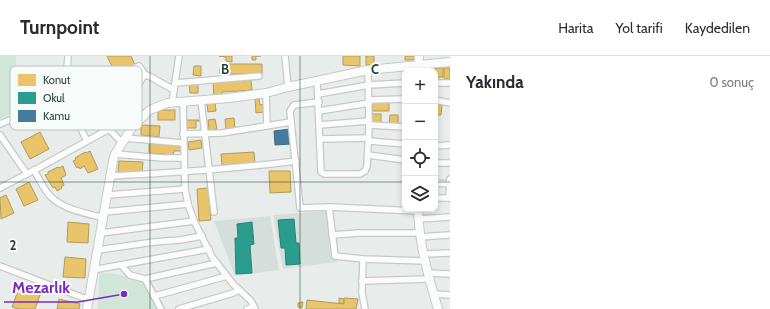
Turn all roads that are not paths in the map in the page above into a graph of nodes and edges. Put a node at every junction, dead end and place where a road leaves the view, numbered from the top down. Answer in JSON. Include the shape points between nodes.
{"nodes":[{"id":1,"x":68,"y":56,"type":"edge"},
{"id":2,"x":179,"y":56,"type":"edge"},
{"id":3,"x":285,"y":56,"type":"edge"},
{"id":4,"x":450,"y":62,"type":"edge"},
{"id":5,"x":419,"y":64,"type":"edge"},
{"id":6,"x":67,"y":66,"type":"edge"},
{"id":7,"x":368,"y":70,"type":"junction"},
{"id":8,"x":142,"y":71,"type":"edge"},
{"id":9,"x":145,"y":76,"type":"junction"},
{"id":10,"x":259,"y":76,"type":"dead end"},
{"id":11,"x":142,"y":78,"type":"edge"},
{"id":12,"x":317,"y":81,"type":"junction"},
{"id":13,"x":175,"y":83,"type":"junction"},
{"id":14,"x":402,"y":83,"type":"edge"},
{"id":15,"x":438,"y":83,"type":"edge"},
{"id":16,"x":450,"y":83,"type":"edge"},
{"id":17,"x":369,"y":85,"type":"junction"},
{"id":18,"x":288,"y":87,"type":"junction"},
{"id":19,"x":174,"y":90,"type":"junction"},
{"id":20,"x":266,"y":93,"type":"junction"},
{"id":21,"x":318,"y":94,"type":"junction"},
{"id":22,"x":402,"y":99,"type":"edge"},
{"id":23,"x":200,"y":100,"type":"junction"},
{"id":24,"x":369,"y":101,"type":"junction"},
{"id":25,"x":438,"y":101,"type":"edge"},
{"id":26,"x":172,"y":102,"type":"junction"},
{"id":27,"x":183,"y":102,"type":"junction"},
{"id":28,"x":319,"y":102,"type":"junction"},
{"id":29,"x":450,"y":103,"type":"edge"},
{"id":30,"x":319,"y":111,"type":"junction"},
{"id":31,"x":142,"y":118,"type":"edge"},
{"id":32,"x":10,"y":120,"type":"edge"},
{"id":33,"x":291,"y":122,"type":"junction"},
{"id":34,"x":369,"y":123,"type":"junction"},
{"id":35,"x":0,"y":124,"type":"edge"},
{"id":36,"x":319,"y":125,"type":"junction"},
{"id":37,"x":267,"y":126,"type":"junction"},
{"id":38,"x":402,"y":127,"type":"edge"},
{"id":39,"x":82,"y":130,"type":"edge"},
{"id":40,"x":107,"y":130,"type":"edge"},
{"id":41,"x":110,"y":130,"type":"edge"},
{"id":42,"x":131,"y":130,"type":"edge"},
{"id":43,"x":183,"y":134,"type":"junction"},
{"id":44,"x":204,"y":134,"type":"junction"},
{"id":45,"x":0,"y":135,"type":"edge"},
{"id":46,"x":369,"y":139,"type":"junction"},
{"id":47,"x":320,"y":140,"type":"junction"},
{"id":48,"x":87,"y":141,"type":"junction"},
{"id":49,"x":124,"y":141,"type":"junction"},
{"id":50,"x":184,"y":142,"type":"junction"},
{"id":51,"x":402,"y":144,"type":"edge"},
{"id":52,"x":450,"y":145,"type":"edge"},
{"id":53,"x":438,"y":146,"type":"edge"},
{"id":54,"x":115,"y":154,"type":"junction"},
{"id":55,"x":368,"y":155,"type":"junction"},
{"id":56,"x":184,"y":158,"type":"junction"},
{"id":57,"x":402,"y":160,"type":"edge"},
{"id":58,"x":296,"y":162,"type":"junction"},
{"id":59,"x":438,"y":162,"type":"edge"},
{"id":60,"x":450,"y":163,"type":"edge"},
{"id":61,"x":34,"y":170,"type":"junction"},
{"id":62,"x":209,"y":171,"type":"junction"},
{"id":63,"x":185,"y":173,"type":"junction"},
{"id":64,"x":27,"y":174,"type":"junction"},
{"id":65,"x":110,"y":176,"type":"junction"},
{"id":66,"x":450,"y":179,"type":"edge"},
{"id":67,"x":438,"y":184,"type":"edge"},
{"id":68,"x":450,"y":184,"type":"edge"},
{"id":69,"x":0,"y":188,"type":"edge"},
{"id":70,"x":185,"y":189,"type":"junction"},
{"id":71,"x":108,"y":195,"type":"junction"},
{"id":72,"x":438,"y":198,"type":"edge"},
{"id":73,"x":450,"y":198,"type":"edge"},
{"id":74,"x":188,"y":204,"type":"junction"},
{"id":75,"x":329,"y":207,"type":"junction"},
{"id":76,"x":214,"y":212,"type":"dead end"},
{"id":77,"x":418,"y":213,"type":"edge"},
{"id":78,"x":104,"y":215,"type":"junction"},
{"id":79,"x":450,"y":217,"type":"edge"},
{"id":80,"x":194,"y":221,"type":"junction"},
{"id":81,"x":101,"y":233,"type":"junction"},
{"id":82,"x":332,"y":235,"type":"junction"},
{"id":83,"x":419,"y":235,"type":"junction"},
{"id":84,"x":449,"y":235,"type":"dead end"},
{"id":85,"x":202,"y":236,"type":"junction"},
{"id":86,"x":208,"y":249,"type":"junction"},
{"id":87,"x":98,"y":250,"type":"junction"},
{"id":88,"x":450,"y":253,"type":"edge"},
{"id":89,"x":424,"y":258,"type":"junction"},
{"id":90,"x":363,"y":259,"type":"junction"},
{"id":91,"x":217,"y":263,"type":"junction"},
{"id":92,"x":121,"y":265,"type":"junction"},
{"id":93,"x":0,"y":266,"type":"edge"},
{"id":94,"x":98,"y":269,"type":"dead end"},
{"id":95,"x":450,"y":274,"type":"edge"},
{"id":96,"x":227,"y":276,"type":"junction"},
{"id":97,"x":428,"y":276,"type":"junction"},
{"id":98,"x":145,"y":279,"type":"junction"},
{"id":99,"x":362,"y":281,"type":"junction"},
{"id":100,"x":239,"y":290,"type":"junction"},
{"id":101,"x":433,"y":294,"type":"junction"},
{"id":102,"x":450,"y":295,"type":"edge"},
{"id":103,"x":155,"y":296,"type":"junction"},
{"id":104,"x":89,"y":300,"type":"junction"},
{"id":105,"x":255,"y":308,"type":"edge"},
{"id":106,"x":87,"y":309,"type":"edge"},
{"id":107,"x":161,"y":309,"type":"edge"},
{"id":108,"x":179,"y":309,"type":"edge"},
{"id":109,"x":247,"y":309,"type":"edge"},
{"id":110,"x":365,"y":309,"type":"edge"},
{"id":111,"x":438,"y":309,"type":"edge"}],
"edges":[{"from":1,"to":6,"type":"street"},
{"from":2,"to":13,"type":"street"},
{"from":3,"to":18,"type":"street"},
{"from":4,"to":5,"type":"street"},
{"from":5,"to":7,"type":"street"},
{"from":7,"to":12,"type":"street"},
{"from":7,"to":17,"type":"street"},
{"from":8,"to":9,"type":"street"},
{"from":9,"to":11,"type":"street"},
{"from":9,"to":19,"type":"street"},
{"from":10,"to":13,"type":"street"},
{"from":12,"to":18,"type":"street"},
{"from":12,"to":21,"type":"street"},
{"from":13,"to":19,"type":"street"},
{"from":14,"to":17,"type":"street"},
{"from":15,"to":16,"type":"street"},
{"from":17,"to":21,"type":"street"},
{"from":17,"to":24,"type":"street"},
{"from":18,"to":20,"type":"street"},
{"from":19,"to":26,"type":"street"},
{"from":20,"to":23,"type":"street"},
{"from":20,"to":37,"type":"street"},
{"from":21,"to":28,"type":"street"},
{"from":22,"to":24,"type":"street"},
{"from":23,"to":27,"type":"street"},
{"from":23,"to":44,"type":"street"},
{"from":24,"to":30,"type":"street"},
{"from":24,"to":34,"type":"street"},
{"from":25,"to":29,"type":"street"},
{"from":26,"to":27,"type":"street"},
{"from":26,"to":31,"type":"street","via":[[150,110]]},
{"from":27,"to":43,"type":"street"},
{"from":28,"to":30,"type":"street"},
{"from":28,"to":33,"type":"street","via":[[293,106],[290,111]]},
{"from":30,"to":36,"type":"street"},
{"from":32,"to":35,"type":"street"},
{"from":33,"to":37,"type":"street"},
{"from":33,"to":58,"type":"street"},
{"from":34,"to":36,"type":"street"},
{"from":34,"to":38,"type":"street"},
{"from":34,"to":46,"type":"street"},
{"from":36,"to":47,"type":"street"},
{"from":37,"to":44,"type":"street"},
{"from":39,"to":48,"type":"street"},
{"from":40,"to":48,"type":"street"},
{"from":41,"to":49,"type":"street"},
{"from":42,"to":49,"type":"street"},
{"from":43,"to":44,"type":"street"},
{"from":43,"to":50,"type":"street"},
{"from":44,"to":62,"type":"street"},
{"from":45,"to":64,"type":"street"},
{"from":46,"to":47,"type":"street"},
{"from":46,"to":51,"type":"street"},
{"from":46,"to":55,"type":"street"},
{"from":47,"to":55,"type":"street","via":[[321,172],[324,174],[360,174],[365,171]]},
{"from":48,"to":61,"type":"street"},
{"from":49,"to":50,"type":"street"},
{"from":49,"to":54,"type":"street"},
{"from":50,"to":56,"type":"street"},
{"from":52,"to":53,"type":"street"},
{"from":54,"to":56,"type":"street"},
{"from":54,"to":65,"type":"street"},
{"from":55,"to":57,"type":"street"},
{"from":56,"to":63,"type":"street"},
{"from":58,"to":62,"type":"street"},
{"from":58,"to":75,"type":"street","via":[[300,208]]},
{"from":59,"to":60,"type":"street"},
{"from":61,"to":64,"type":"street"},
{"from":61,"to":78,"type":"street","via":[[50,196],[59,203],[75,210]]},
{"from":62,"to":63,"type":"street"},
{"from":62,"to":76,"type":"street"},
{"from":63,"to":65,"type":"street"},
{"from":63,"to":70,"type":"street"},
{"from":64,"to":69,"type":"street"},
{"from":65,"to":71,"type":"street"},
{"from":66,"to":68,"type":"street"},
{"from":67,"to":68,"type":"street"},
{"from":68,"to":73,"type":"street"},
{"from":70,"to":71,"type":"street"},
{"from":70,"to":74,"type":"street"},
{"from":71,"to":78,"type":"street"},
{"from":72,"to":73,"type":"street"},
{"from":74,"to":78,"type":"street"},
{"from":74,"to":80,"type":"street"},
{"from":75,"to":77,"type":"street"},
{"from":75,"to":82,"type":"street"},
{"from":77,"to":79,"type":"street"},
{"from":77,"to":83,"type":"street"},
{"from":78,"to":81,"type":"street"},
{"from":80,"to":81,"type":"street"},
{"from":80,"to":85,"type":"street"},
{"from":81,"to":87,"type":"street"},
{"from":82,"to":83,"type":"street"},
{"from":82,"to":90,"type":"street","via":[[334,256]]},
{"from":83,"to":84,"type":"street"},
{"from":83,"to":89,"type":"street"},
{"from":85,"to":86,"type":"street"},
{"from":85,"to":87,"type":"street"},
{"from":86,"to":91,"type":"street"},
{"from":86,"to":92,"type":"street"},
{"from":87,"to":104,"type":"street"},
{"from":88,"to":89,"type":"street"},
{"from":89,"to":90,"type":"street"},
{"from":89,"to":97,"type":"street"},
{"from":90,"to":99,"type":"street"},
{"from":91,"to":96,"type":"street"},
{"from":91,"to":98,"type":"street"},
{"from":92,"to":94,"type":"street"},
{"from":92,"to":98,"type":"street","via":[[130,275]]},
{"from":93,"to":104,"type":"street"},
{"from":95,"to":97,"type":"street"},
{"from":96,"to":100,"type":"street"},
{"from":96,"to":103,"type":"street"},
{"from":97,"to":99,"type":"street"},
{"from":97,"to":101,"type":"street"},
{"from":98,"to":103,"type":"street"},
{"from":99,"to":110,"type":"street"},
{"from":100,"to":105,"type":"street"},
{"from":100,"to":108,"type":"street"},
{"from":101,"to":102,"type":"street"},
{"from":101,"to":111,"type":"street"},
{"from":103,"to":107,"type":"street"},
{"from":104,"to":106,"type":"street"},
{"from":105,"to":109,"type":"street"}]}
